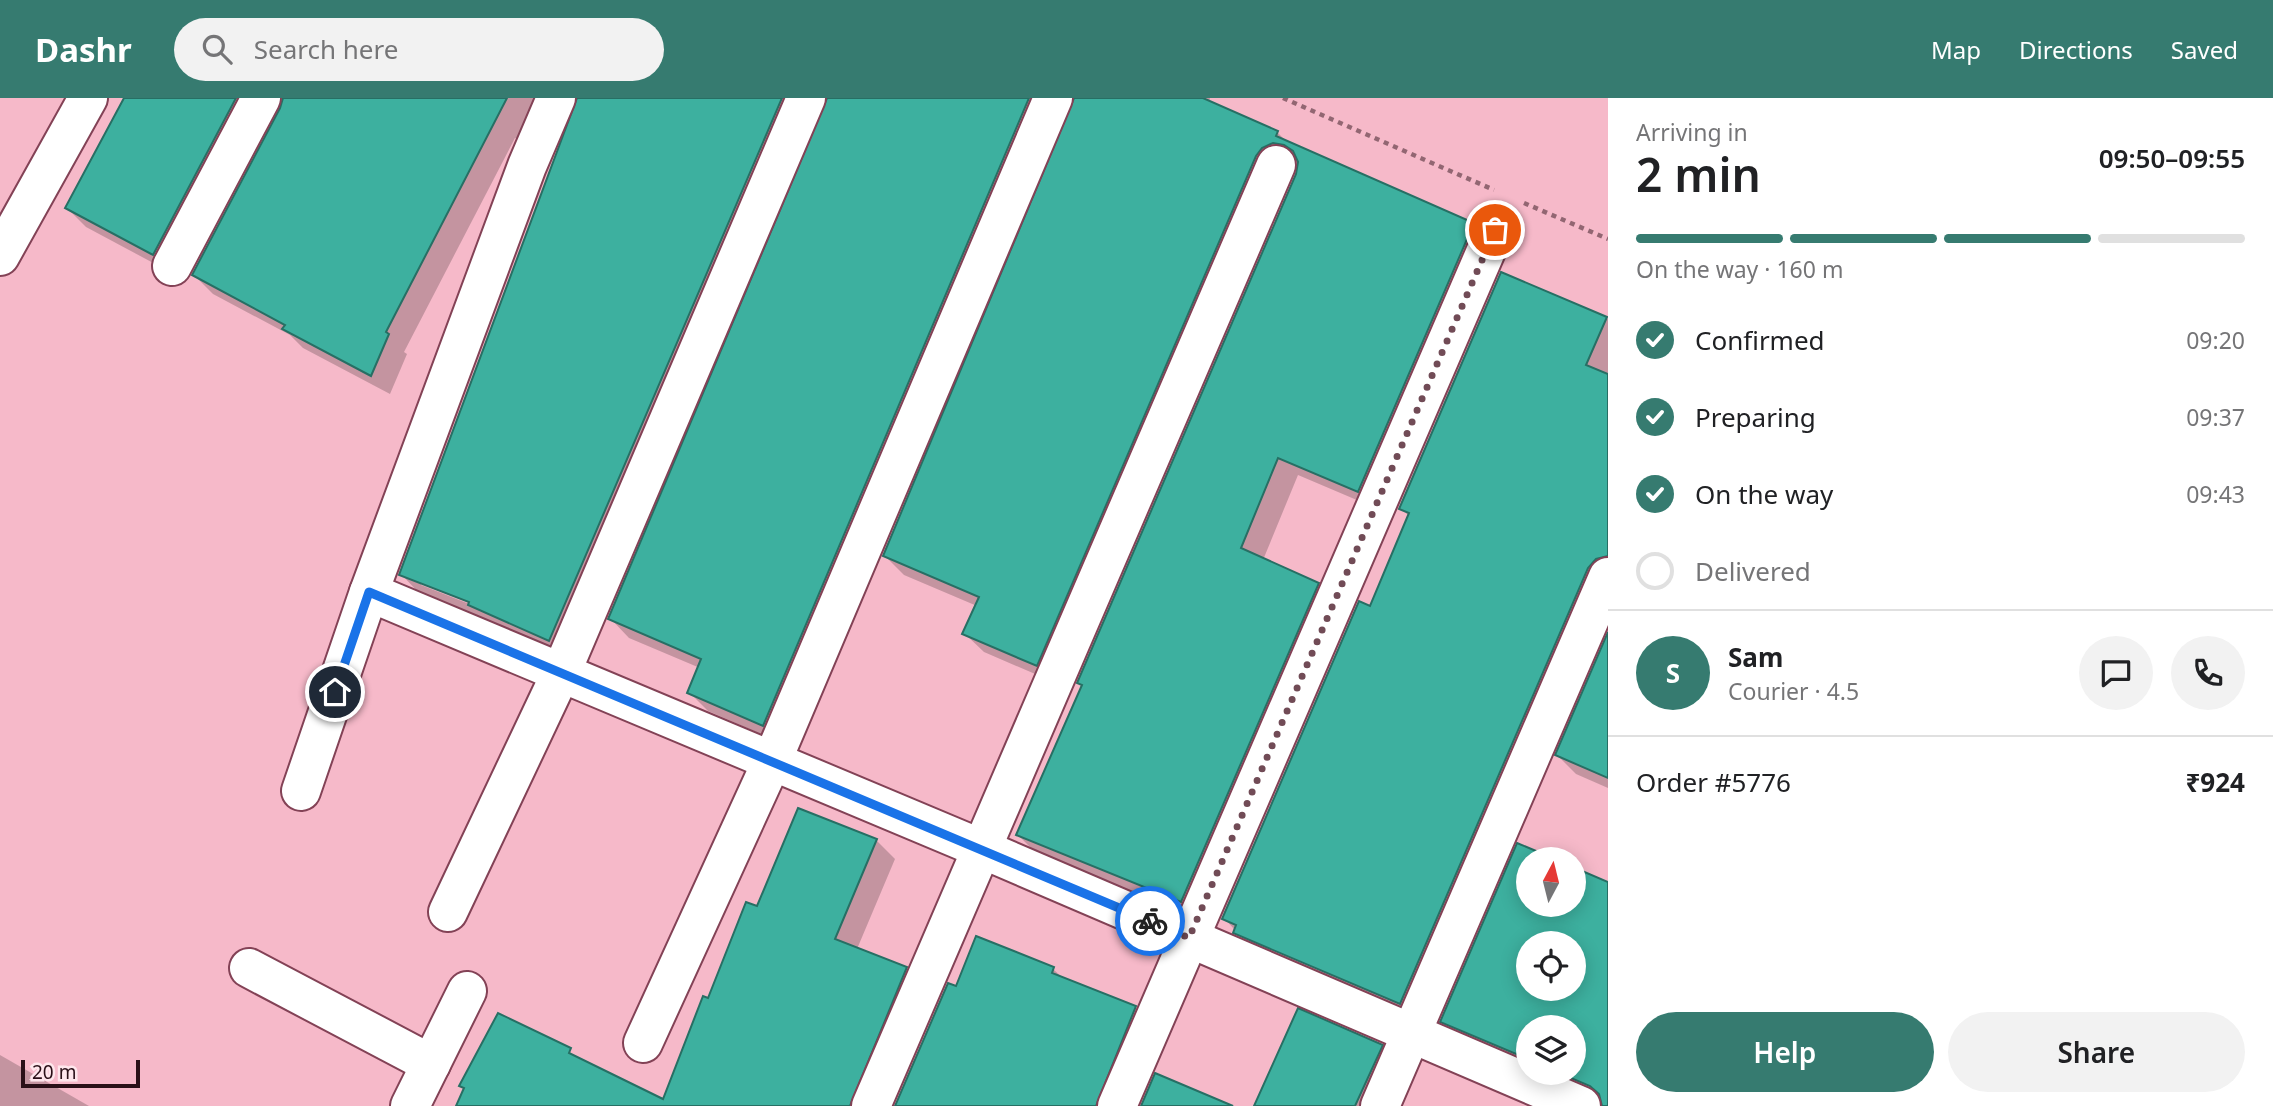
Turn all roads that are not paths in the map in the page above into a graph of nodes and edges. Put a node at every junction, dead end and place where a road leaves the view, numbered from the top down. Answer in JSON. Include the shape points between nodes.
{"nodes":[{"id":1,"x":88,"y":98,"type":"edge"},
{"id":2,"x":261,"y":98,"type":"edge"},
{"id":3,"x":556,"y":98,"type":"edge"},
{"id":4,"x":806,"y":98,"type":"edge"},
{"id":5,"x":1053,"y":98,"type":"edge"},
{"id":6,"x":1276,"y":165,"type":"dead end"},
{"id":7,"x":1500,"y":213,"type":"road end"},
{"id":8,"x":0,"y":256,"type":"edge"},
{"id":9,"x":172,"y":266,"type":"dead end"},
{"id":10,"x":1608,"y":577,"type":"edge"},
{"id":11,"x":369,"y":592,"type":"junction"},
{"id":12,"x":561,"y":673,"type":"junction"},
{"id":13,"x":772,"y":761,"type":"junction"},
{"id":14,"x":301,"y":791,"type":"dead end"},
{"id":15,"x":982,"y":849,"type":"junction"},
{"id":16,"x":448,"y":912,"type":"dead end"},
{"id":17,"x":1189,"y":938,"type":"junction"},
{"id":18,"x":248,"y":968,"type":"dead end"},
{"id":19,"x":467,"y":991,"type":"dead end"},
{"id":20,"x":1413,"y":1034,"type":"junction"},
{"id":21,"x":643,"y":1043,"type":"dead end"},
{"id":22,"x":431,"y":1064,"type":"junction"},
{"id":23,"x":410,"y":1106,"type":"edge"},
{"id":24,"x":871,"y":1106,"type":"edge"},
{"id":25,"x":1117,"y":1106,"type":"edge"},
{"id":26,"x":1380,"y":1106,"type":"edge"},
{"id":27,"x":1581,"y":1106,"type":"edge"}],
"edges":[{"from":1,"to":8,"type":"street"},
{"from":2,"to":9,"type":"street"},
{"from":3,"to":11,"type":"street"},
{"from":4,"to":12,"type":"street"},
{"from":5,"to":13,"type":"street"},
{"from":6,"to":15,"type":"street"},
{"from":7,"to":17,"type":"street"},
{"from":10,"to":20,"type":"street"},
{"from":11,"to":12,"type":"street"},
{"from":11,"to":14,"type":"street"},
{"from":12,"to":13,"type":"street"},
{"from":12,"to":16,"type":"street"},
{"from":13,"to":15,"type":"street"},
{"from":13,"to":21,"type":"street"},
{"from":15,"to":17,"type":"street"},
{"from":15,"to":24,"type":"street"},
{"from":17,"to":20,"type":"street"},
{"from":17,"to":25,"type":"street"},
{"from":18,"to":22,"type":"street"},
{"from":19,"to":22,"type":"street"},
{"from":20,"to":26,"type":"street"},
{"from":20,"to":27,"type":"street"},
{"from":22,"to":23,"type":"street"}]}
